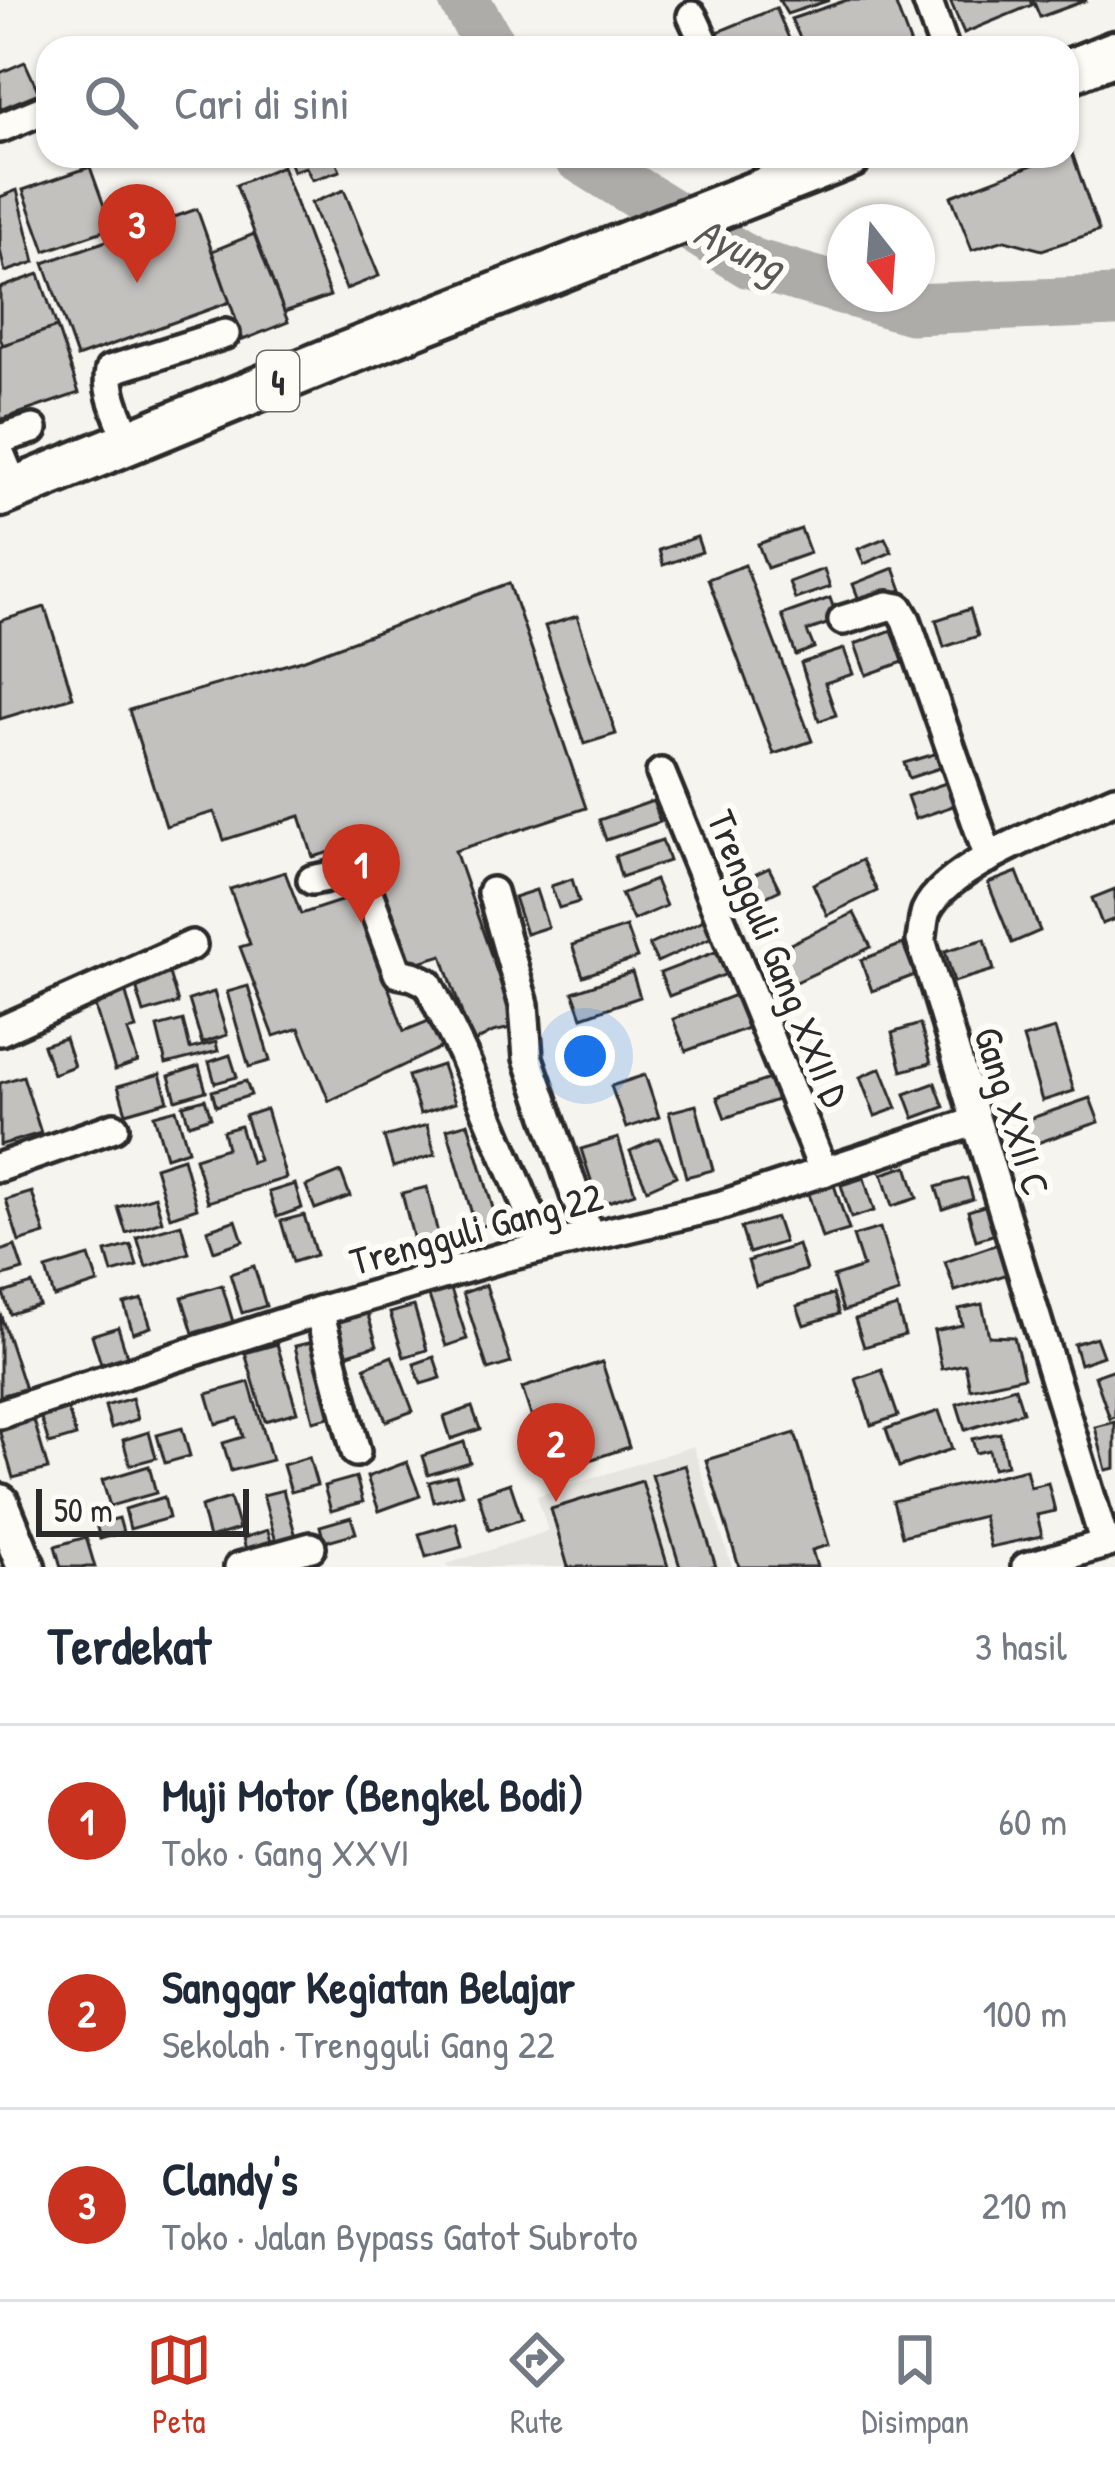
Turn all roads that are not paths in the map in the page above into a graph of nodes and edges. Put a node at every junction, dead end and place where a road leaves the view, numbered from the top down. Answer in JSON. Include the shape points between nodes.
{"nodes":[{"id":1,"x":927,"y":0,"type":"edge"},
{"id":2,"x":692,"y":16,"type":"dead end"},
{"id":3,"x":701,"y":36,"type":"edge"},
{"id":4,"x":940,"y":36,"type":"edge"},
{"id":5,"x":1115,"y":53,"type":"edge"},
{"id":6,"x":1079,"y":67,"type":"edge"},
{"id":7,"x":36,"y":113,"type":"edge"},
{"id":8,"x":0,"y":128,"type":"edge"},
{"id":9,"x":815,"y":168,"type":"edge"},
{"id":10,"x":225,"y":334,"type":"dead end"},
{"id":11,"x":33,"y":429,"type":"dead end"},
{"id":12,"x":129,"y":442,"type":"junction"},
{"id":13,"x":0,"y":443,"type":"edge"},
{"id":14,"x":5,"y":479,"type":"edge"},
{"id":15,"x":843,"y":620,"type":"dead end"},
{"id":16,"x":661,"y":773,"type":"dead end"},
{"id":17,"x":1115,"y":800,"type":"edge"},
{"id":18,"x":988,"y":858,"type":"junction"},
{"id":19,"x":311,"y":880,"type":"dead end"},
{"id":20,"x":492,"y":892,"type":"dead end"},
{"id":21,"x":192,"y":945,"type":"dead end"},
{"id":22,"x":0,"y":1031,"type":"edge"},
{"id":23,"x":974,"y":1122,"type":"junction"},
{"id":24,"x":114,"y":1126,"type":"dead end"},
{"id":25,"x":0,"y":1167,"type":"edge"},
{"id":26,"x":824,"y":1172,"type":"junction"},
{"id":27,"x":589,"y":1235,"type":"junction"},
{"id":28,"x":544,"y":1247,"type":"junction"},
{"id":29,"x":319,"y":1311,"type":"junction"},
{"id":30,"x":0,"y":1414,"type":"edge"},
{"id":31,"x":356,"y":1452,"type":"dead end"},
{"id":32,"x":0,"y":1503,"type":"edge"},
{"id":33,"x":1110,"y":1542,"type":"edge"},
{"id":34,"x":310,"y":1546,"type":"dead end"},
{"id":35,"x":26,"y":1567,"type":"edge"},
{"id":36,"x":239,"y":1567,"type":"edge"},
{"id":37,"x":1026,"y":1567,"type":"edge"}],
"edges":[{"from":1,"to":4,"type":"street"},
{"from":2,"to":3,"type":"street"},
{"from":5,"to":6,"type":"highway"},
{"from":7,"to":8,"type":"street"},
{"from":9,"to":12,"type":"highway","number":"4"},
{"from":10,"to":12,"type":"street","via":[[110,370]]},
{"from":11,"to":13,"type":"street"},
{"from":12,"to":14,"type":"highway","number":"4"},
{"from":15,"to":18,"type":"street","via":[[899,608]]},
{"from":16,"to":26,"type":"street","name":"Trengguli Gang XXII D"},
{"from":17,"to":18,"type":"street","name":"Gang XXII C"},
{"from":18,"to":23,"type":"street","name":"Gang XXII C","via":[[939,894],[921,940]]},
{"from":19,"to":28,"type":"street","via":[[346,873],[364,882],[398,974],[428,983],[437,1001]]},
{"from":20,"to":27,"type":"street","via":[[524,1005],[528,1058]]},
{"from":21,"to":22,"type":"street"},
{"from":23,"to":26,"type":"street","name":"Trengguli Gang 22"},
{"from":23,"to":33,"type":"street","name":"Gang XXII C"},
{"from":24,"to":25,"type":"street"},
{"from":26,"to":27,"type":"street","name":"Trengguli Gang 22"},
{"from":27,"to":28,"type":"street","name":"Trengguli Gang 22"},
{"from":28,"to":29,"type":"street","name":"Trengguli Gang 22"},
{"from":29,"to":30,"type":"street","name":"Trengguli Gang 22"},
{"from":29,"to":31,"type":"street"},
{"from":32,"to":35,"type":"main road"},
{"from":33,"to":37,"type":"street"},
{"from":34,"to":36,"type":"street"}]}
